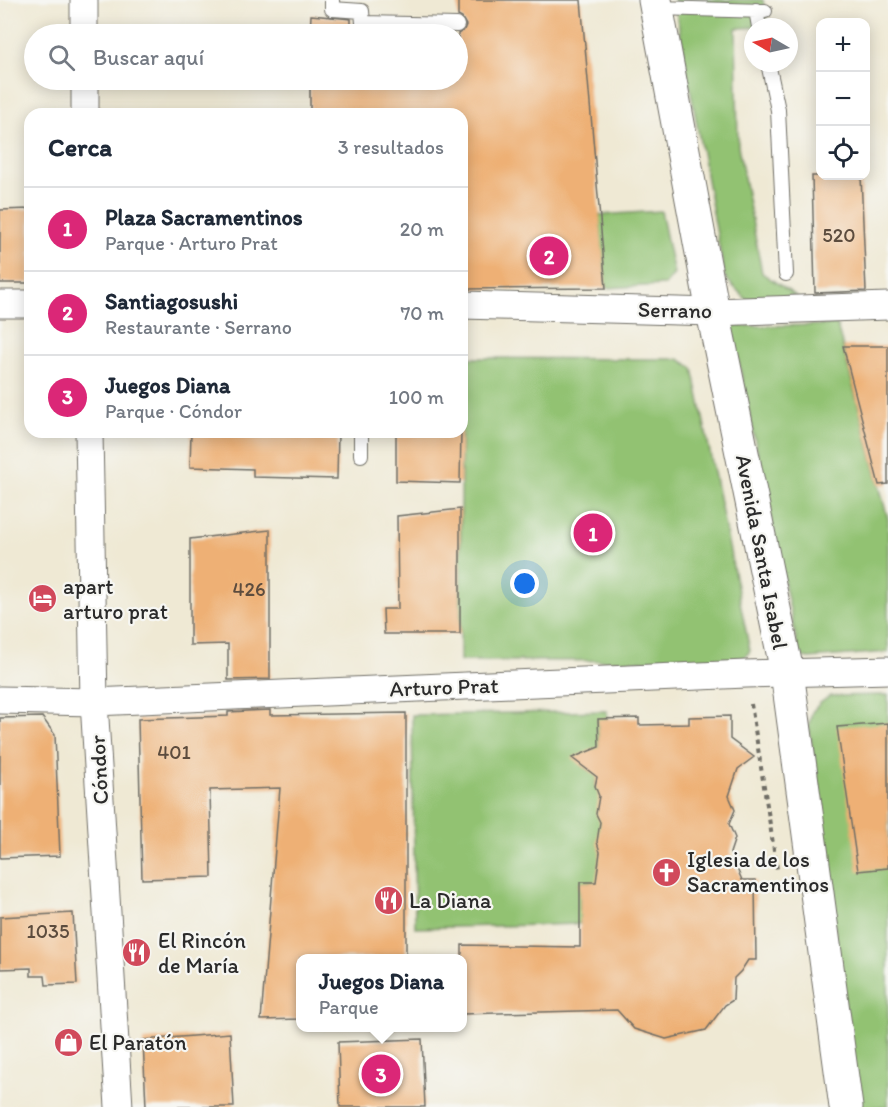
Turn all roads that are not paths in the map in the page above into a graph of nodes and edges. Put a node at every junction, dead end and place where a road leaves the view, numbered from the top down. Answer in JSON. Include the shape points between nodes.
{"nodes":[{"id":1,"x":84,"y":0,"type":"edge"},
{"id":2,"x":332,"y":0,"type":"edge"},
{"id":3,"x":656,"y":4,"type":"edge"},
{"id":4,"x":760,"y":18,"type":"edge"},
{"id":5,"x":84,"y":24,"type":"edge"},
{"id":6,"x":410,"y":24,"type":"edge"},
{"id":7,"x":770,"y":72,"type":"edge"},
{"id":8,"x":85,"y":90,"type":"edge"},
{"id":9,"x":85,"y":108,"type":"edge"},
{"id":10,"x":786,"y":274,"type":"dead end"},
{"id":11,"x":0,"y":304,"type":"edge"},
{"id":12,"x":24,"y":304,"type":"edge"},
{"id":13,"x":468,"y":305,"type":"edge"},
{"id":14,"x":888,"y":306,"type":"edge"},
{"id":15,"x":713,"y":312,"type":"junction"},
{"id":16,"x":89,"y":438,"type":"edge"},
{"id":17,"x":361,"y":438,"type":"edge"},
{"id":18,"x":361,"y":455,"type":"dead end"},
{"id":19,"x":888,"y":670,"type":"edge"},
{"id":20,"x":787,"y":672,"type":"junction"},
{"id":21,"x":0,"y":700,"type":"edge"},
{"id":22,"x":94,"y":702,"type":"junction"},
{"id":23,"x":119,"y":1107,"type":"edge"},
{"id":24,"x":846,"y":1107,"type":"edge"}],
"edges":[{"from":1,"to":5,"type":"street"},
{"from":2,"to":6,"type":"lane","via":[[332,9],[363,11],[363,23]]},
{"from":3,"to":4,"type":"lane","via":[[760,10]]},
{"from":3,"to":15,"type":"main road","name":"Avenida Santa Isabel"},
{"from":7,"to":10,"type":"lane","via":[[778,110]]},
{"from":8,"to":9,"type":"street"},
{"from":11,"to":12,"type":"street"},
{"from":13,"to":15,"type":"street","name":"Serrano"},
{"from":14,"to":15,"type":"street","name":"Serrano"},
{"from":15,"to":20,"type":"main road","name":"Avenida Santa Isabel"},
{"from":16,"to":22,"type":"street","name":"Cóndor"},
{"from":17,"to":18,"type":"lane"},
{"from":19,"to":20,"type":"street","name":"Arturo Prat"},
{"from":20,"to":22,"type":"street","name":"Arturo Prat"},
{"from":20,"to":24,"type":"main road","name":"Avenida Santa Isabel"},
{"from":21,"to":22,"type":"street","name":"Arturo Prat"},
{"from":22,"to":23,"type":"street","name":"Cóndor"}]}
